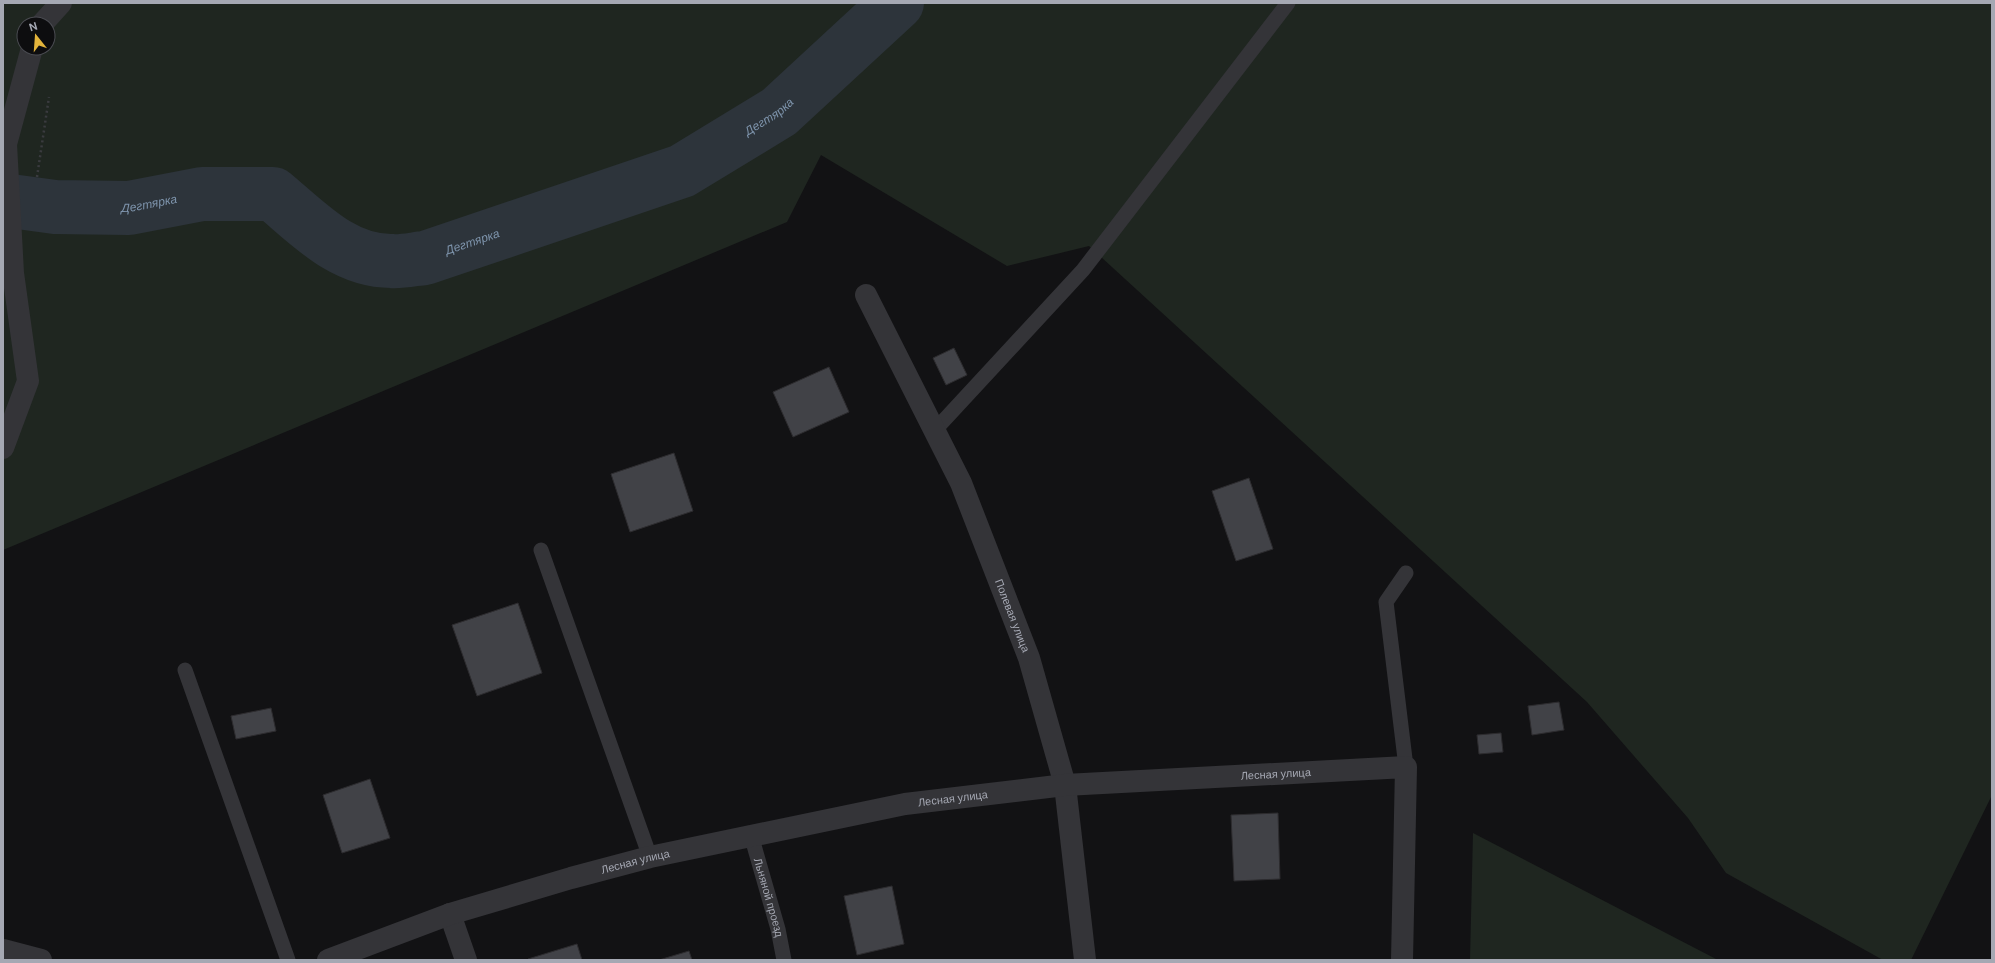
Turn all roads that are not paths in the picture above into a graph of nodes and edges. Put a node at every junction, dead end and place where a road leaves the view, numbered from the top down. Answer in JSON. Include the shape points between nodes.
{"nodes":[{"id":1,"x":61,"y":3,"type":"edge"},
{"id":2,"x":1288,"y":3,"type":"edge"},
{"id":3,"x":49,"y":16,"type":"edge"},
{"id":4,"x":30,"y":56,"type":"edge"},
{"id":5,"x":866,"y":295,"type":"dead end"},
{"id":6,"x":934,"y":430,"type":"junction"},
{"id":7,"x":3,"y":448,"type":"edge"},
{"id":8,"x":541,"y":550,"type":"dead end"},
{"id":9,"x":1406,"y":573,"type":"dead end"},
{"id":10,"x":185,"y":670,"type":"dead end"},
{"id":11,"x":1406,"y":767,"type":"junction"},
{"id":12,"x":1065,"y":785,"type":"junction"},
{"id":13,"x":751,"y":835,"type":"junction"},
{"id":14,"x":650,"y":857,"type":"junction"},
{"id":15,"x":450,"y":914,"type":"junction"},
{"id":16,"x":3,"y":950,"type":"edge"},
{"id":17,"x":41,"y":960,"type":"edge"},
{"id":18,"x":288,"y":960,"type":"edge"},
{"id":19,"x":328,"y":960,"type":"edge"},
{"id":20,"x":466,"y":960,"type":"edge"},
{"id":21,"x":784,"y":960,"type":"edge"},
{"id":22,"x":1085,"y":960,"type":"edge"},
{"id":23,"x":1402,"y":960,"type":"edge"}],
"edges":[{"from":1,"to":3,"type":"street"},
{"from":2,"to":6,"type":"lane","via":[[1083,270]]},
{"from":4,"to":7,"type":"street","via":[[6,144],[13,273],[28,381]]},
{"from":5,"to":6,"type":"street","name":"Полевая улица"},
{"from":6,"to":12,"type":"street","name":"Полевая улица","via":[[961,482],[1029,658]]},
{"from":8,"to":14,"type":"lane"},
{"from":9,"to":11,"type":"lane","via":[[1386,602]]},
{"from":10,"to":18,"type":"lane"},
{"from":11,"to":12,"type":"street","name":"Лесная улица"},
{"from":11,"to":23,"type":"street"},
{"from":12,"to":13,"type":"street","name":"Лесная улица","via":[[905,804]]},
{"from":12,"to":22,"type":"street","name":"Полевая улица"},
{"from":13,"to":14,"type":"street","name":"Лесная улица"},
{"from":13,"to":21,"type":"lane","name":"Льняной проезд"},
{"from":14,"to":15,"type":"street","name":"Лесная улица"},
{"from":15,"to":19,"type":"street","name":"Лесная улица"},
{"from":15,"to":20,"type":"street"},
{"from":16,"to":17,"type":"street"}]}
